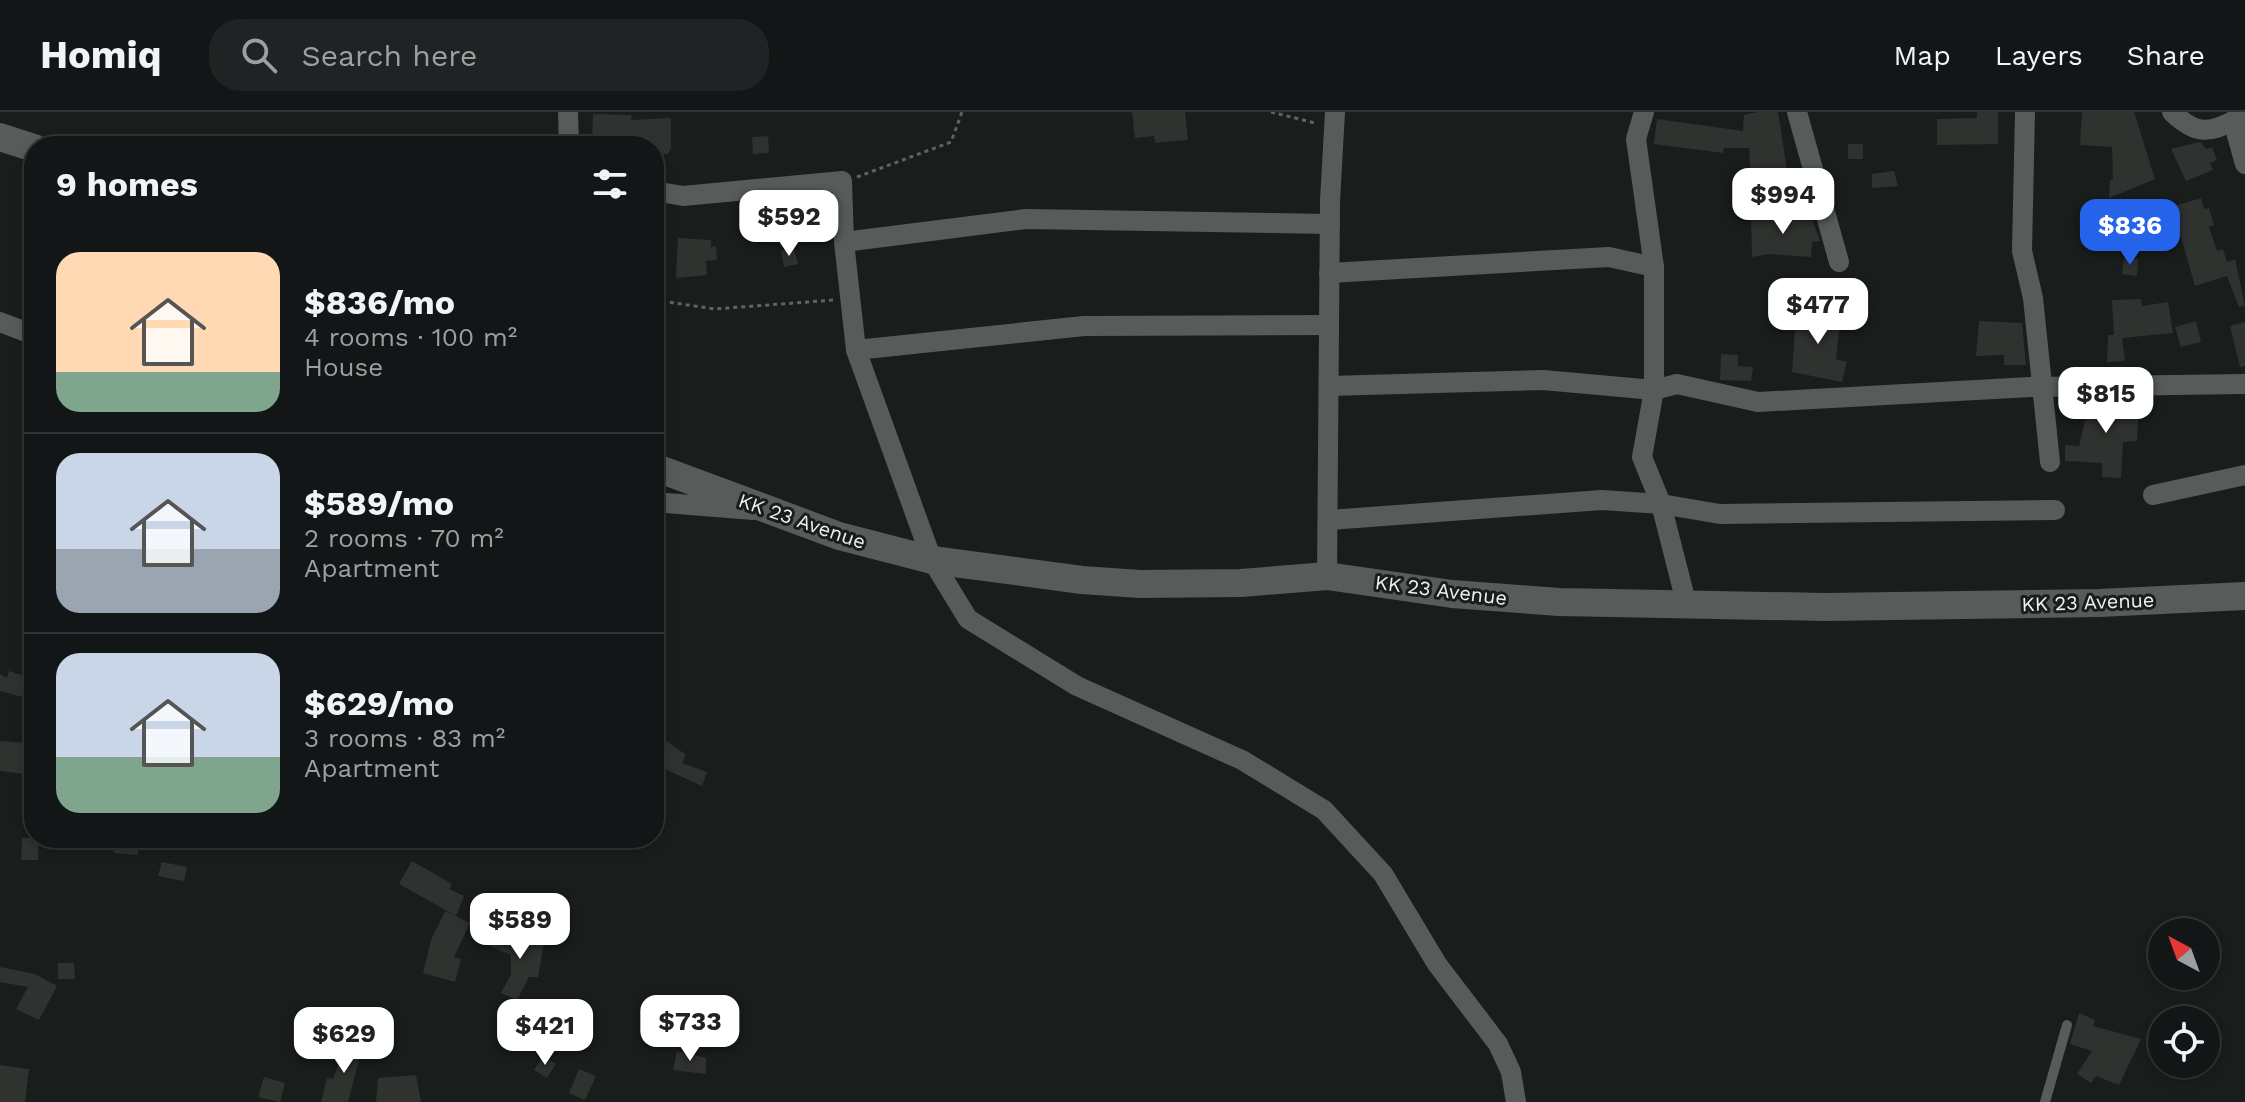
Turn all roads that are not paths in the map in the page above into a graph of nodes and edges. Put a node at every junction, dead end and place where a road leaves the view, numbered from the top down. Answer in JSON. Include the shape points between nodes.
{"nodes":[{"id":1,"x":568,"y":112,"type":"edge"},
{"id":2,"x":1644,"y":112,"type":"edge"},
{"id":3,"x":1797,"y":112,"type":"edge"},
{"id":4,"x":2025,"y":112,"type":"edge"},
{"id":5,"x":2172,"y":112,"type":"edge"},
{"id":6,"x":2239,"y":118,"type":"edge"},
{"id":7,"x":1335,"y":120,"type":"edge"},
{"id":8,"x":569,"y":136,"type":"edge"},
{"id":9,"x":0,"y":137,"type":"edge"},
{"id":10,"x":24,"y":145,"type":"edge"},
{"id":11,"x":2245,"y":164,"type":"edge"},
{"id":12,"x":664,"y":193,"type":"edge"},
{"id":13,"x":1330,"y":224,"type":"junction"},
{"id":14,"x":844,"y":242,"type":"junction"},
{"id":15,"x":1839,"y":262,"type":"dead end"},
{"id":16,"x":1654,"y":267,"type":"junction"},
{"id":17,"x":1329,"y":273,"type":"junction"},
{"id":18,"x":0,"y":322,"type":"edge"},
{"id":19,"x":1329,"y":325,"type":"junction"},
{"id":20,"x":24,"y":331,"type":"edge"},
{"id":21,"x":856,"y":350,"type":"junction"},
{"id":22,"x":2245,"y":384,"type":"edge"},
{"id":23,"x":1329,"y":386,"type":"junction"},
{"id":24,"x":2043,"y":387,"type":"junction"},
{"id":25,"x":1654,"y":390,"type":"junction"},
{"id":26,"x":2050,"y":462,"type":"dead end"},
{"id":27,"x":664,"y":471,"type":"edge"},
{"id":28,"x":2245,"y":475,"type":"edge"},
{"id":29,"x":2153,"y":495,"type":"dead end"},
{"id":30,"x":664,"y":504,"type":"edge"},
{"id":31,"x":1661,"y":504,"type":"junction"},
{"id":32,"x":769,"y":510,"type":"junction"},
{"id":33,"x":2055,"y":510,"type":"dead end"},
{"id":34,"x":1329,"y":520,"type":"junction"},
{"id":35,"x":932,"y":560,"type":"junction"},
{"id":36,"x":1327,"y":576,"type":"junction"},
{"id":37,"x":2245,"y":596,"type":"edge"},
{"id":38,"x":1686,"y":602,"type":"junction"},
{"id":39,"x":2067,"y":1025,"type":"dead end"},
{"id":40,"x":1516,"y":1102,"type":"edge"},
{"id":41,"x":2045,"y":1102,"type":"edge"}],
"edges":[{"from":1,"to":8,"type":"street"},
{"from":2,"to":16,"type":"street","via":[[1636,139]]},
{"from":3,"to":15,"type":"street"},
{"from":4,"to":24,"type":"street","via":[[2022,251]]},
{"from":5,"to":6,"type":"street","via":[[2189,129],[2211,131]]},
{"from":6,"to":11,"type":"street"},
{"from":7,"to":13,"type":"street"},
{"from":9,"to":10,"type":"main road"},
{"from":12,"to":14,"type":"street","via":[[683,196],[842,181]]},
{"from":13,"to":14,"type":"street","via":[[1026,219]]},
{"from":13,"to":17,"type":"street"},
{"from":14,"to":21,"type":"street"},
{"from":16,"to":17,"type":"street","via":[[1609,257]]},
{"from":16,"to":25,"type":"street"},
{"from":17,"to":19,"type":"street"},
{"from":18,"to":20,"type":"street"},
{"from":19,"to":21,"type":"street","via":[[1084,326]]},
{"from":19,"to":23,"type":"street"},
{"from":21,"to":35,"type":"street"},
{"from":22,"to":24,"type":"street"},
{"from":23,"to":25,"type":"street","via":[[1543,380]]},
{"from":23,"to":34,"type":"street"},
{"from":24,"to":25,"type":"street","via":[[1758,402],[1677,384]]},
{"from":24,"to":26,"type":"street"},
{"from":25,"to":31,"type":"street","via":[[1642,457]]},
{"from":27,"to":32,"type":"main road","name":"KK 23 Avenue"},
{"from":28,"to":29,"type":"street"},
{"from":30,"to":32,"type":"street"},
{"from":31,"to":33,"type":"street","via":[[1720,514]]},
{"from":31,"to":34,"type":"street","via":[[1602,500]]},
{"from":31,"to":38,"type":"street"},
{"from":32,"to":35,"type":"main road","name":"KK 23 Avenue","via":[[839,536]]},
{"from":34,"to":36,"type":"street"},
{"from":35,"to":36,"type":"main road","name":"KK 23 Avenue","via":[[1140,584]]},
{"from":35,"to":40,"type":"street","via":[[968,619],[1010,647],[1077,686],[1242,760],[1324,810],[1383,874],[1437,964],[1498,1044],[1511,1072]]},
{"from":36,"to":38,"type":"main road","name":"KK 23 Avenue","via":[[1559,602]]},
{"from":37,"to":38,"type":"main road","name":"KK 23 Avenue","via":[[1825,607]]},
{"from":39,"to":41,"type":"lane"}]}
